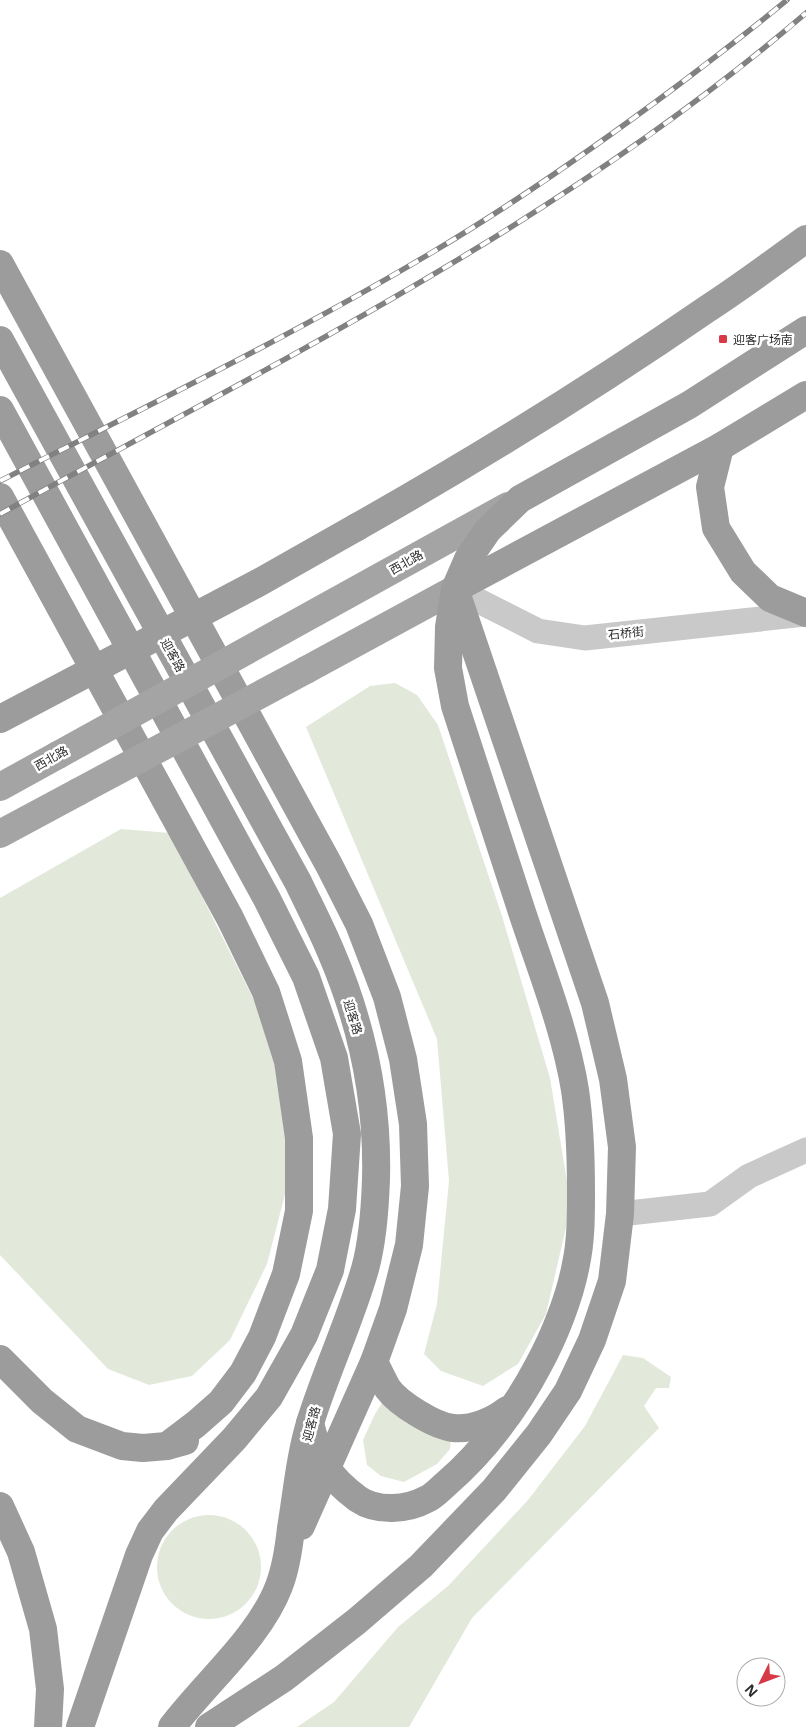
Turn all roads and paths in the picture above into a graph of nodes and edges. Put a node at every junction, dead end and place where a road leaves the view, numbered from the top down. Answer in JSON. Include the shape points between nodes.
{"nodes":[{"id":1,"x":806,"y":239,"type":"edge"},
{"id":2,"x":0,"y":264,"type":"edge"},
{"id":3,"x":806,"y":330,"type":"edge"},
{"id":4,"x":0,"y":340,"type":"edge"},
{"id":5,"x":806,"y":395,"type":"edge"},
{"id":6,"x":0,"y":410,"type":"edge"},
{"id":7,"x":720,"y":447,"type":"junction"},
{"id":8,"x":0,"y":497,"type":"edge"},
{"id":9,"x":520,"y":499,"type":"junction"},
{"id":10,"x":456,"y":589,"type":"junction"},
{"id":11,"x":806,"y":613,"type":"edge"},
{"id":12,"x":0,"y":719,"type":"edge"},
{"id":13,"x":0,"y":787,"type":"edge"},
{"id":14,"x":0,"y":834,"type":"edge"},
{"id":15,"x":806,"y":1150,"type":"edge"},
{"id":16,"x":620,"y":1214,"type":"junction"},
{"id":17,"x":0,"y":1358,"type":"edge"},
{"id":18,"x":374,"y":1362,"type":"junction"},
{"id":19,"x":269,"y":1397,"type":"junction"},
{"id":20,"x":514,"y":1405,"type":"junction"},
{"id":21,"x":310,"y":1423,"type":"junction"},
{"id":22,"x":167,"y":1446,"type":"junction"},
{"id":23,"x":326,"y":1470,"type":"junction"},
{"id":24,"x":0,"y":1506,"type":"edge"},
{"id":25,"x":287,"y":1558,"type":"junction"},
{"id":26,"x":48,"y":1727,"type":"edge"},
{"id":27,"x":80,"y":1727,"type":"edge"},
{"id":28,"x":172,"y":1727,"type":"edge"},
{"id":29,"x":209,"y":1727,"type":"edge"}],
"edges":[{"from":1,"to":12,"type":"highway","bridge":true,"via":[[708,309],[440,480],[249,587]]},
{"from":2,"to":18,"type":"highway","via":[[329,865],[359,924],[387,997],[403,1059],[413,1124],[415,1186],[408,1245],[393,1308]]},
{"from":3,"to":9,"type":"highway","name":"西北路","via":[[690,405]]},
{"from":4,"to":21,"type":"highway","name":"迎客路","via":[[298,882],[332,953],[355,1019],[371,1085],[377,1149],[375,1216],[366,1268]]},
{"from":5,"to":7,"type":"highway"},
{"from":6,"to":19,"type":"highway","via":[[267,899],[306,977],[334,1058],[347,1134],[342,1209],[330,1270],[304,1335]]},
{"from":7,"to":10,"type":"highway"},
{"from":7,"to":11,"type":"highway","via":[[710,487],[716,528],[743,572],[770,598]]},
{"from":8,"to":22,"type":"highway","via":[[230,918],[266,992],[288,1061],[299,1138],[300,1211],[286,1274],[262,1337],[243,1373],[221,1402]]},
{"from":9,"to":10,"type":"highway","via":[[483,537],[468,559]]},
{"from":9,"to":13,"type":"main road","name":"西北路","bridge":true},
{"from":10,"to":11,"type":"street","name":"石桥街","via":[[538,631],[585,638]]},
{"from":10,"to":14,"type":"main road","bridge":true},
{"from":10,"to":16,"type":"highway","via":[[594,1003],[613,1079],[622,1147]]},
{"from":10,"to":20,"type":"highway","via":[[449,627],[448,668],[455,706],[559,1025],[575,1089],[581,1148],[581,1209],[576,1264],[560,1319],[538,1366]]},
{"from":15,"to":16,"type":"street","via":[[749,1176],[710,1204]]},
{"from":16,"to":29,"type":"highway","via":[[612,1281],[592,1340],[568,1391],[539,1434],[494,1490],[421,1566],[284,1678]]},
{"from":17,"to":22,"type":"highway","via":[[42,1401],[77,1429],[122,1446]]},
{"from":18,"to":20,"type":"highway","via":[[389,1390],[410,1408],[453,1428],[476,1426],[496,1418]]},
{"from":18,"to":23,"type":"highway"},
{"from":19,"to":22,"type":"highway","via":[[234,1423],[201,1438]]},
{"from":19,"to":27,"type":"highway","via":[[150,1531]]},
{"from":20,"to":23,"type":"highway","via":[[458,1474],[429,1499],[410,1506],[390,1508],[365,1503],[342,1487]]},
{"from":21,"to":23,"type":"highway"},
{"from":21,"to":25,"type":"highway","name":"迎客路"},
{"from":23,"to":25,"type":"highway"},
{"from":24,"to":26,"type":"highway","via":[[21,1552],[43,1628],[50,1689]]},
{"from":25,"to":28,"type":"highway","name":"迎客路","via":[[280,1586],[267,1612]]}]}
